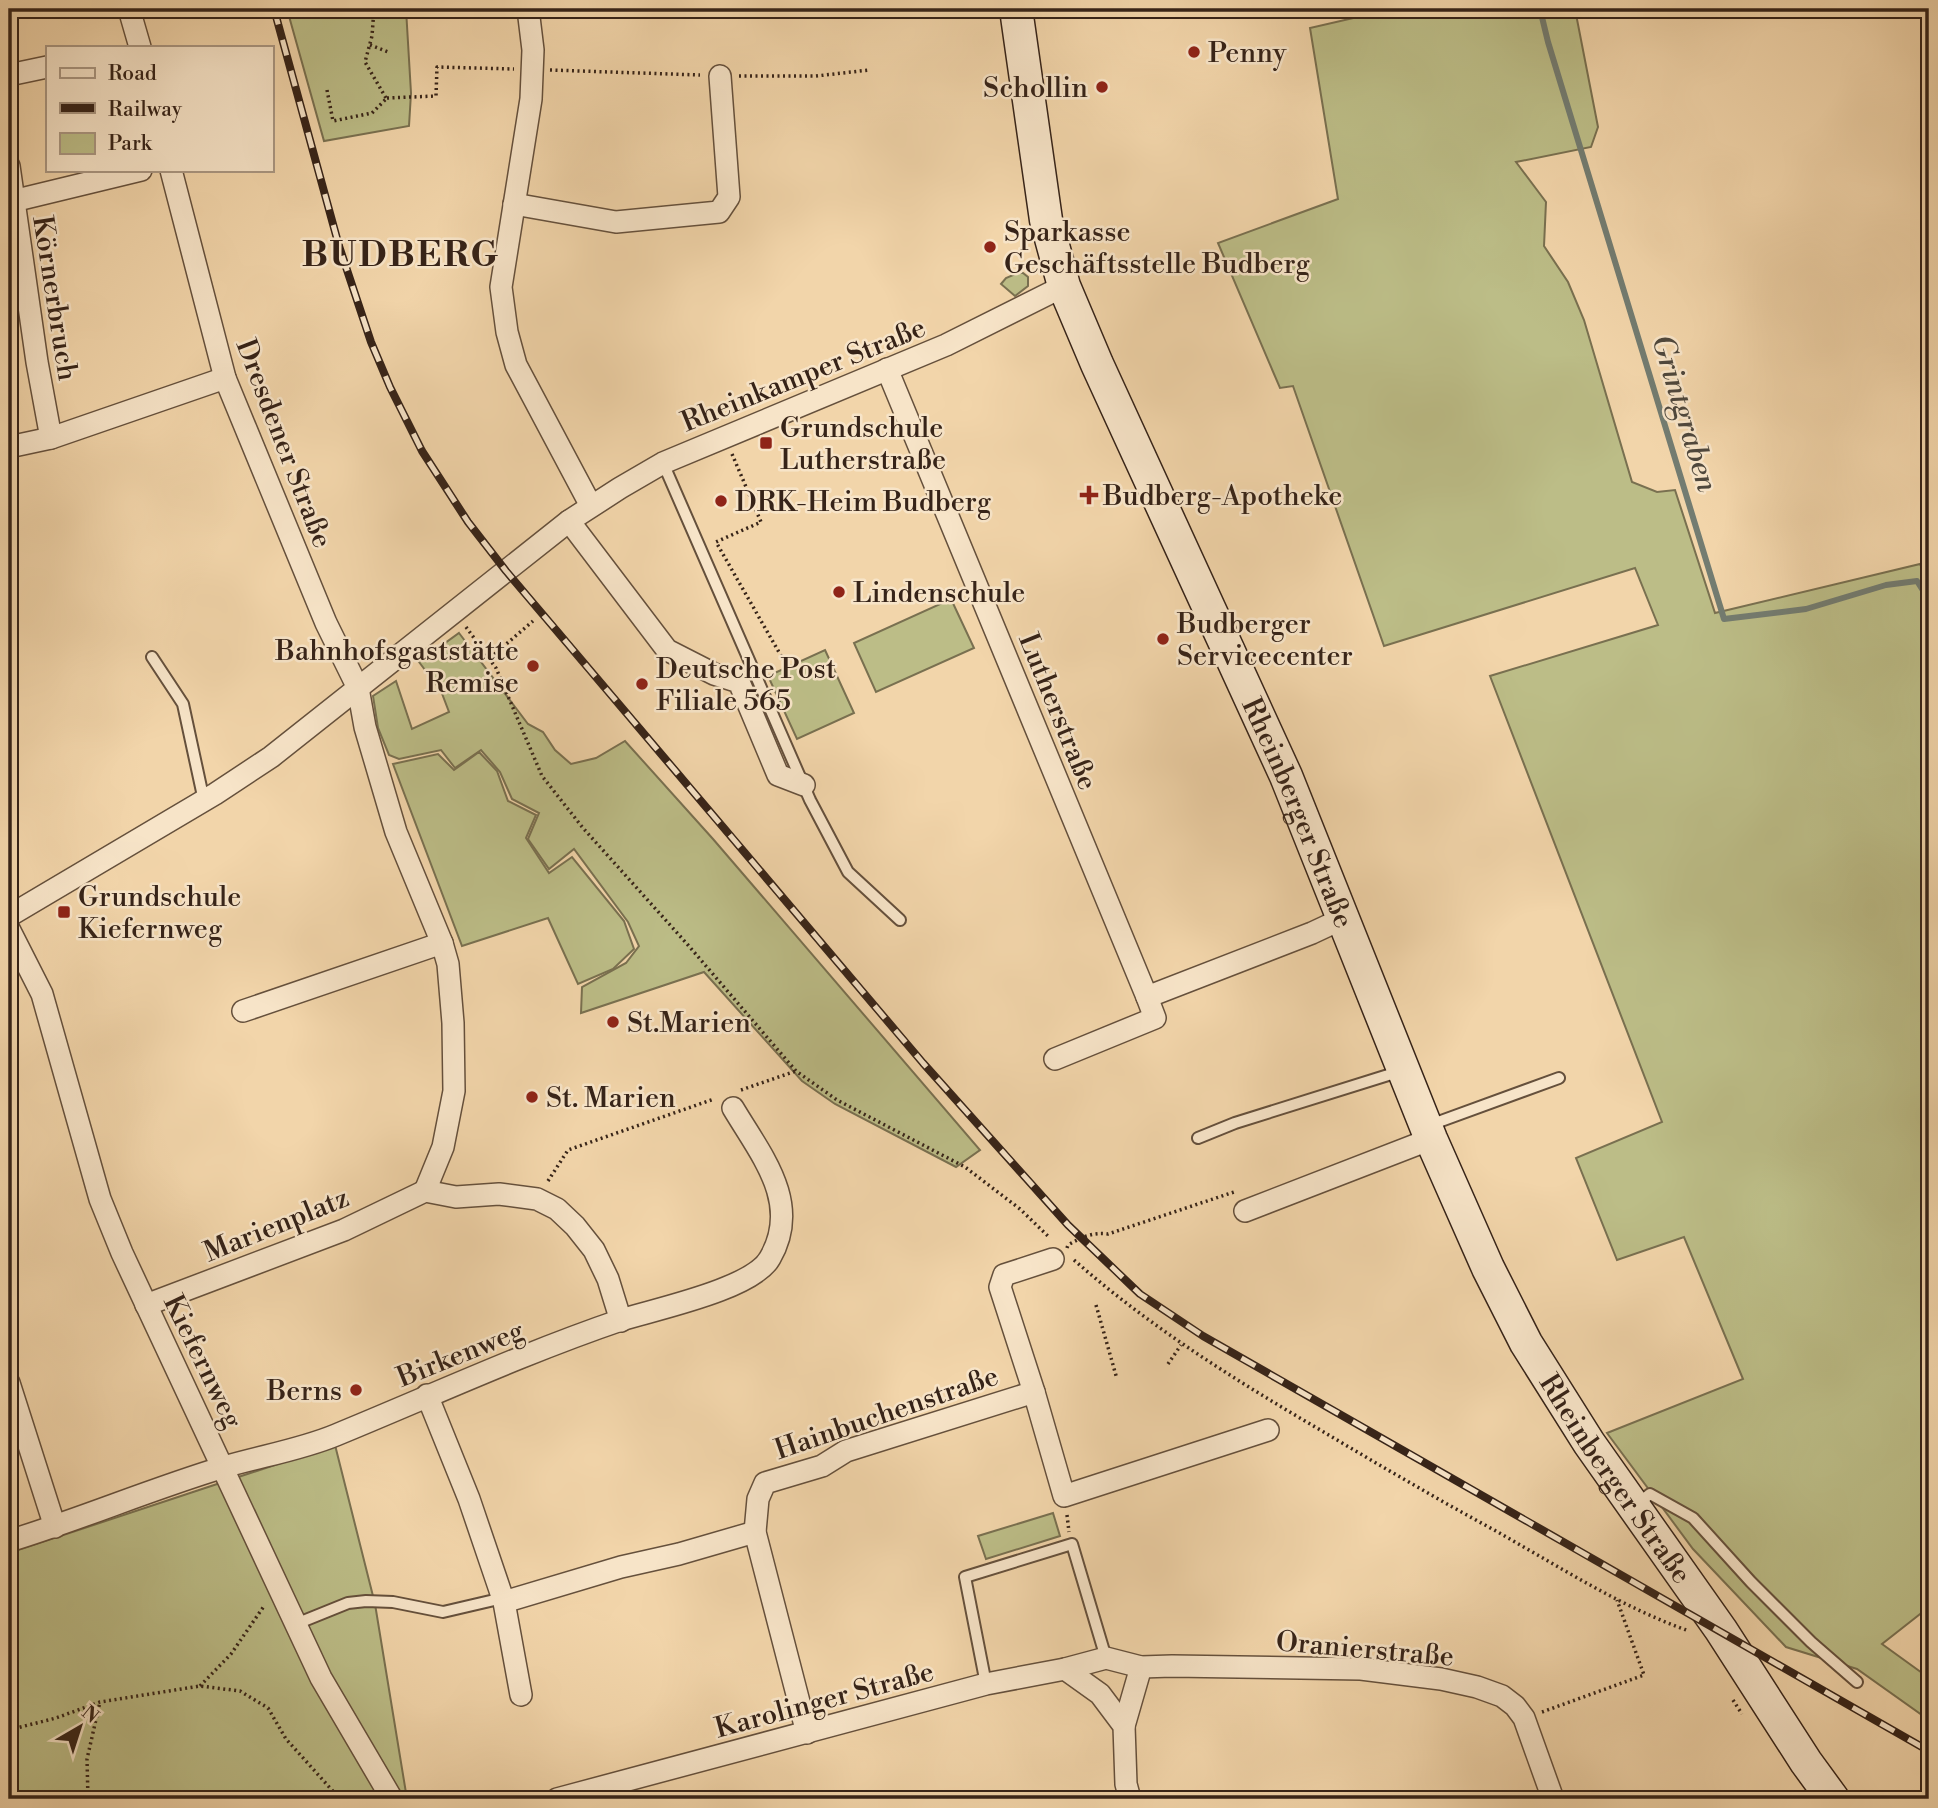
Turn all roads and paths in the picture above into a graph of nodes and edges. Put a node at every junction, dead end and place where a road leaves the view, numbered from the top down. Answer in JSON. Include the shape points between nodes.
{"nodes":[{"id":1,"x":129,"y":9,"type":"edge"},
{"id":2,"x":373,"y":9,"type":"edge"},
{"id":3,"x":528,"y":9,"type":"edge"},
{"id":4,"x":1016,"y":9,"type":"edge"},
{"id":5,"x":370,"y":45,"type":"junction"},
{"id":6,"x":138,"y":46,"type":"edge"},
{"id":7,"x":388,"y":52,"type":"dead end"},
{"id":8,"x":46,"y":67,"type":"edge"},
{"id":9,"x":533,"y":69,"type":"junction"},
{"id":10,"x":869,"y":70,"type":"dead end"},
{"id":11,"x":9,"y":75,"type":"edge"},
{"id":12,"x":720,"y":76,"type":"junction"},
{"id":13,"x":327,"y":90,"type":"dead end"},
{"id":14,"x":387,"y":98,"type":"junction"},
{"id":15,"x":9,"y":166,"type":"edge"},
{"id":16,"x":133,"y":172,"type":"edge"},
{"id":17,"x":172,"y":172,"type":"edge"},
{"id":18,"x":13,"y":201,"type":"junction"},
{"id":19,"x":514,"y":204,"type":"junction"},
{"id":20,"x":1064,"y":286,"type":"junction"},
{"id":21,"x":887,"y":369,"type":"junction"},
{"id":22,"x":225,"y":378,"type":"junction"},
{"id":23,"x":725,"y":436,"type":"junction"},
{"id":24,"x":51,"y":438,"type":"junction"},
{"id":25,"x":9,"y":447,"type":"edge"},
{"id":26,"x":663,"y":463,"type":"junction"},
{"id":27,"x":591,"y":506,"type":"junction"},
{"id":28,"x":569,"y":521,"type":"junction"},
{"id":29,"x":454,"y":611,"type":"junction"},
{"id":30,"x":533,"y":621,"type":"dead end"},
{"id":31,"x":152,"y":657,"type":"dead end"},
{"id":32,"x":489,"y":658,"type":"junction"},
{"id":33,"x":783,"y":662,"type":"dead end"},
{"id":34,"x":358,"y":688,"type":"junction"},
{"id":35,"x":804,"y":785,"type":"junction"},
{"id":36,"x":204,"y":801,"type":"junction"},
{"id":37,"x":9,"y":916,"type":"edge"},
{"id":38,"x":1344,"y":918,"type":"junction"},
{"id":39,"x":900,"y":920,"type":"dead end"},
{"id":40,"x":9,"y":929,"type":"edge"},
{"id":41,"x":442,"y":943,"type":"junction"},
{"id":42,"x":1147,"y":998,"type":"junction"},
{"id":43,"x":243,"y":1010,"type":"dead end"},
{"id":44,"x":1055,"y":1059,"type":"dead end"},
{"id":45,"x":1404,"y":1070,"type":"junction"},
{"id":46,"x":796,"y":1071,"type":"junction"},
{"id":47,"x":1559,"y":1078,"type":"dead end"},
{"id":48,"x":728,"y":1100,"type":"junction"},
{"id":49,"x":1429,"y":1133,"type":"junction"},
{"id":50,"x":1198,"y":1138,"type":"dead end"},
{"id":51,"x":425,"y":1191,"type":"junction"},
{"id":52,"x":537,"y":1199,"type":"junction"},
{"id":53,"x":1245,"y":1210,"type":"joint"},
{"id":54,"x":1059,"y":1256,"type":"junction"},
{"id":55,"x":146,"y":1305,"type":"junction"},
{"id":56,"x":1097,"y":1305,"type":"dead end"},
{"id":57,"x":621,"y":1321,"type":"junction"},
{"id":58,"x":1181,"y":1345,"type":"junction"},
{"id":59,"x":1168,"y":1364,"type":"dead end"},
{"id":60,"x":1117,"y":1379,"type":"dead end"},
{"id":61,"x":9,"y":1383,"type":"edge"},
{"id":62,"x":1034,"y":1392,"type":"junction"},
{"id":63,"x":427,"y":1395,"type":"junction"},
{"id":64,"x":1269,"y":1430,"type":"dead end"},
{"id":65,"x":224,"y":1467,"type":"junction"},
{"id":66,"x":1064,"y":1496,"type":"junction"},
{"id":67,"x":1634,"y":1507,"type":"junction"},
{"id":68,"x":55,"y":1527,"type":"junction"},
{"id":69,"x":755,"y":1532,"type":"junction"},
{"id":70,"x":9,"y":1541,"type":"edge"},
{"id":71,"x":1072,"y":1544,"type":"junction"},
{"id":72,"x":281,"y":1592,"type":"junction"},
{"id":73,"x":1617,"y":1598,"type":"junction"},
{"id":74,"x":503,"y":1600,"type":"junction"},
{"id":75,"x":296,"y":1624,"type":"junction"},
{"id":76,"x":1697,"y":1634,"type":"dead end"},
{"id":77,"x":1106,"y":1658,"type":"junction"},
{"id":78,"x":1141,"y":1667,"type":"junction"},
{"id":79,"x":1065,"y":1669,"type":"junction"},
{"id":80,"x":1857,"y":1682,"type":"dead end"},
{"id":81,"x":986,"y":1684,"type":"junction"},
{"id":82,"x":200,"y":1686,"type":"junction"},
{"id":83,"x":522,"y":1695,"type":"dead end"},
{"id":84,"x":100,"y":1702,"type":"junction"},
{"id":85,"x":1524,"y":1718,"type":"junction"},
{"id":86,"x":1124,"y":1726,"type":"junction"},
{"id":87,"x":9,"y":1730,"type":"edge"},
{"id":88,"x":807,"y":1733,"type":"junction"},
{"id":89,"x":254,"y":1792,"type":"dead end"},
{"id":90,"x":88,"y":1799,"type":"edge"},
{"id":91,"x":264,"y":1799,"type":"edge"},
{"id":92,"x":340,"y":1799,"type":"edge"},
{"id":93,"x":392,"y":1799,"type":"edge"},
{"id":94,"x":557,"y":1799,"type":"edge"},
{"id":95,"x":1130,"y":1799,"type":"edge"},
{"id":96,"x":1552,"y":1799,"type":"edge"},
{"id":97,"x":1833,"y":1799,"type":"edge"}],
"edges":[{"from":1,"to":6,"type":"street"},
{"from":2,"to":5,"type":"path"},
{"from":3,"to":9,"type":"street"},
{"from":4,"to":20,"type":"main road","name":"Rheinberger Straße","via":[[1046,220]]},
{"from":5,"to":7,"type":"path"},
{"from":5,"to":14,"type":"path","via":[[365,62]]},
{"from":8,"to":11,"type":"street"},
{"from":9,"to":12,"type":"path"},
{"from":9,"to":14,"type":"path","via":[[437,67],[436,96]]},
{"from":9,"to":19,"type":"street"},
{"from":10,"to":12,"type":"path","via":[[816,76]]},
{"from":12,"to":19,"type":"street","via":[[729,197],[719,212],[616,222]]},
{"from":13,"to":14,"type":"path","via":[[333,121],[372,113]]},
{"from":15,"to":18,"type":"street","name":"Körnerbruch"},
{"from":16,"to":18,"type":"street"},
{"from":17,"to":22,"type":"street","name":"Dresdener Straße"},
{"from":18,"to":24,"type":"street","name":"Körnerbruch"},
{"from":19,"to":27,"type":"street","via":[[501,287],[507,332],[516,365]]},
{"from":20,"to":21,"type":"street","name":"Rheinkamper Straße"},
{"from":20,"to":38,"type":"main road","name":"Rheinberger Straße","via":[[1286,776]]},
{"from":21,"to":23,"type":"street","name":"Rheinkamper Straße"},
{"from":21,"to":42,"type":"street","name":"Lutherstraße"},
{"from":22,"to":24,"type":"street"},
{"from":22,"to":34,"type":"street","name":"Dresdener Straße","via":[[326,623]]},
{"from":23,"to":26,"type":"street","name":"Rheinkamper Straße"},
{"from":23,"to":33,"type":"path","via":[[761,522],[716,542]]},
{"from":24,"to":25,"type":"street"},
{"from":26,"to":27,"type":"street","name":"Rheinkamper Straße"},
{"from":26,"to":35,"type":"lane"},
{"from":27,"to":28,"type":"street","name":"Rheinkamper Straße"},
{"from":28,"to":29,"type":"street","name":"Rheinkamper Straße"},
{"from":28,"to":35,"type":"street","via":[[667,650],[739,682],[778,775]]},
{"from":29,"to":32,"type":"path"},
{"from":29,"to":34,"type":"street","name":"Rheinkamper Straße"},
{"from":30,"to":32,"type":"path"},
{"from":31,"to":36,"type":"lane","via":[[183,704]]},
{"from":32,"to":46,"type":"path","via":[[542,776]]},
{"from":34,"to":36,"type":"street","name":"Rheinkamper Straße","via":[[271,757]]},
{"from":34,"to":41,"type":"street","via":[[397,832]]},
{"from":35,"to":39,"type":"lane","via":[[848,872]]},
{"from":36,"to":37,"type":"street","name":"Rheinkamper Straße"},
{"from":38,"to":42,"type":"street"},
{"from":38,"to":45,"type":"main road","name":"Rheinberger Straße"},
{"from":40,"to":55,"type":"street","name":"Kiefernweg","via":[[42,994],[100,1199]]},
{"from":41,"to":43,"type":"street"},
{"from":41,"to":51,"type":"street","via":[[451,999],[454,1091],[443,1147]]},
{"from":42,"to":44,"type":"street","via":[[1155,1018]]},
{"from":45,"to":49,"type":"main road","name":"Rheinberger Straße"},
{"from":45,"to":50,"type":"lane"},
{"from":46,"to":48,"type":"path"},
{"from":46,"to":54,"type":"path","via":[[837,1100],[965,1167],[1020,1209]]},
{"from":47,"to":49,"type":"lane"},
{"from":48,"to":52,"type":"path","via":[[568,1150]]},
{"from":48,"to":57,"type":"street","name":"Birkenweg","via":[[776,1182],[782,1204],[782,1225],[769,1261],[752,1277]]},
{"from":49,"to":53,"type":"street"},
{"from":49,"to":67,"type":"main road","name":"Rheinberger Straße","via":[[1526,1343]]},
{"from":51,"to":52,"type":"street","via":[[456,1197],[499,1194]]},
{"from":51,"to":55,"type":"street","name":"Marienplatz","via":[[344,1230]]},
{"from":52,"to":57,"type":"street","via":[[575,1226],[594,1250]]},
{"from":53,"to":54,"type":"path","via":[[1234,1192],[1108,1234],[1081,1237]]},
{"from":54,"to":58,"type":"path"},
{"from":54,"to":62,"type":"street","name":"Hainbuchenstraße","via":[[1004,1275],[1000,1287]]},
{"from":55,"to":65,"type":"street","name":"Kiefernweg"},
{"from":56,"to":60,"type":"path"},
{"from":57,"to":63,"type":"street","name":"Birkenweg"},
{"from":58,"to":59,"type":"path"},
{"from":58,"to":73,"type":"path","via":[[1424,1492]]},
{"from":61,"to":68,"type":"street"},
{"from":62,"to":66,"type":"street","name":"Hainbuchenstraße"},
{"from":62,"to":69,"type":"street","name":"Hainbuchenstraße","via":[[846,1451],[822,1466],[765,1483],[758,1499]]},
{"from":63,"to":65,"type":"street","name":"Birkenweg","via":[[334,1436]]},
{"from":63,"to":74,"type":"street"},
{"from":64,"to":66,"type":"street"},
{"from":65,"to":68,"type":"street","name":"Birkenweg"},
{"from":65,"to":72,"type":"street","name":"Kiefernweg"},
{"from":66,"to":71,"type":"path"},
{"from":67,"to":80,"type":"lane","via":[[1650,1494],[1693,1518],[1811,1642]]},
{"from":67,"to":97,"type":"main road","name":"Rheinberger Straße"},
{"from":68,"to":70,"type":"street","name":"Birkenweg"},
{"from":69,"to":74,"type":"street"},
{"from":69,"to":88,"type":"street","name":"Hainbuchenstraße"},
{"from":71,"to":77,"type":"lane"},
{"from":71,"to":81,"type":"lane","via":[[965,1577]]},
{"from":72,"to":75,"type":"street","name":"Kiefernweg"},
{"from":72,"to":82,"type":"path","via":[[264,1606],[231,1654]]},
{"from":73,"to":76,"type":"path"},
{"from":73,"to":85,"type":"path","via":[[1644,1675]]},
{"from":74,"to":75,"type":"lane","via":[[443,1612],[393,1602],[348,1603]]},
{"from":74,"to":83,"type":"street"},
{"from":75,"to":93,"type":"street","name":"Kiefernweg","via":[[321,1678]]},
{"from":77,"to":78,"type":"street","name":"Oranierstraße"},
{"from":77,"to":79,"type":"street","name":"Karolinger Straße"},
{"from":78,"to":85,"type":"street","name":"Oranierstraße","via":[[1361,1669],[1441,1679],[1502,1696]]},
{"from":78,"to":86,"type":"street"},
{"from":79,"to":81,"type":"street","name":"Karolinger Straße"},
{"from":79,"to":86,"type":"street","via":[[1100,1695]]},
{"from":81,"to":88,"type":"street","name":"Karolinger Straße"},
{"from":82,"to":84,"type":"path"},
{"from":82,"to":92,"type":"path","via":[[240,1691],[268,1708],[286,1739]]},
{"from":84,"to":87,"type":"path"},
{"from":84,"to":90,"type":"path","via":[[87,1759]]},
{"from":85,"to":96,"type":"street","name":"Oranierstraße"},
{"from":86,"to":95,"type":"street"},
{"from":88,"to":94,"type":"street","name":"Karolinger Straße"},
{"from":89,"to":91,"type":"path"}]}
